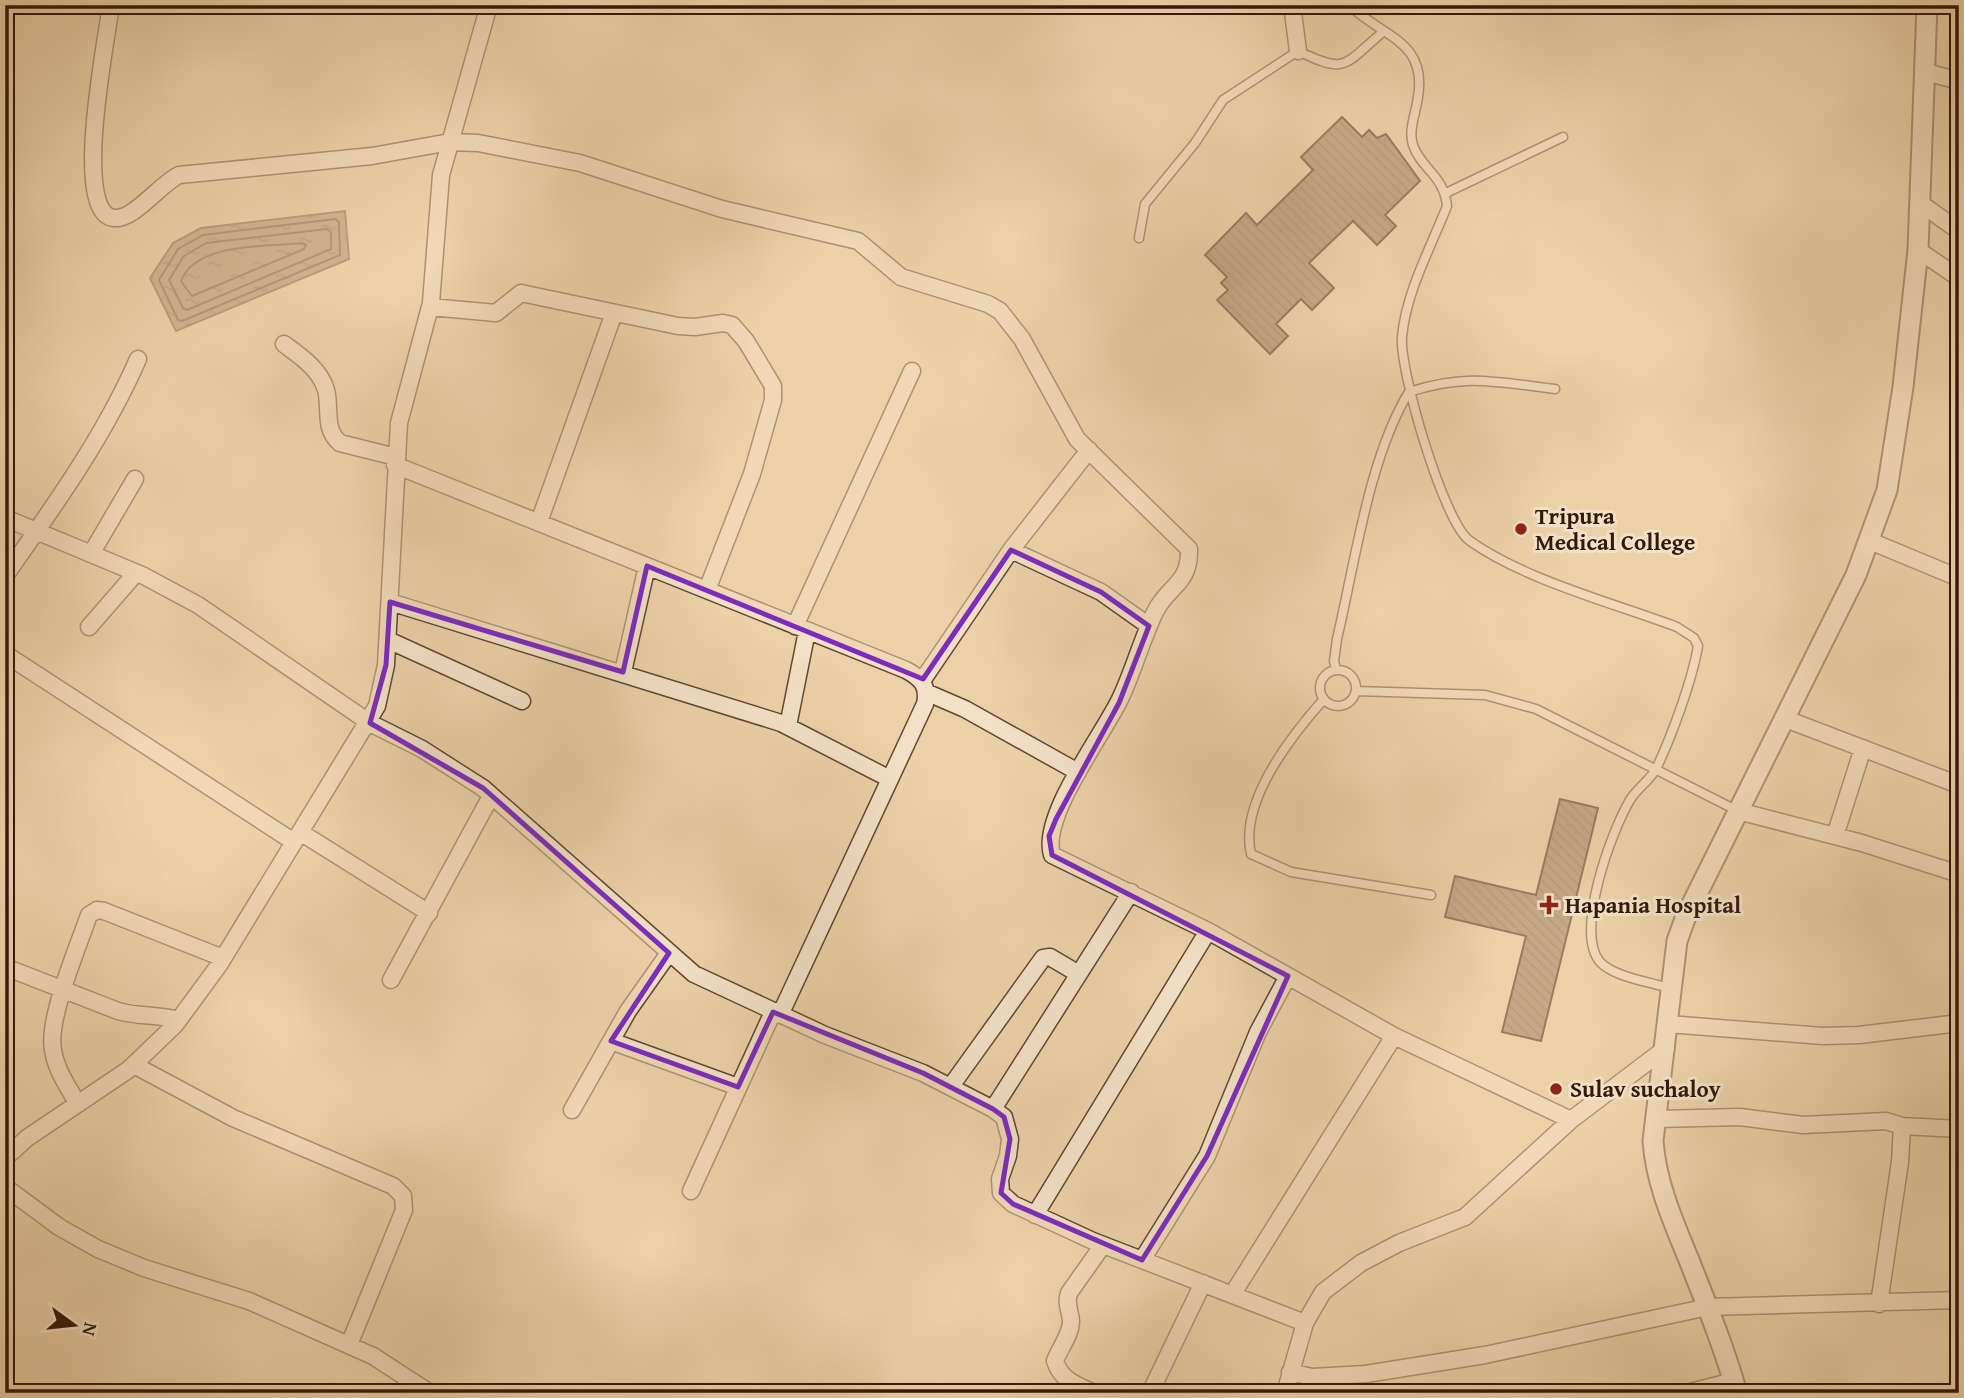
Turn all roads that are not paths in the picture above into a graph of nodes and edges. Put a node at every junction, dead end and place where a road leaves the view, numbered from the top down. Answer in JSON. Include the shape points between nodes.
{"nodes":[{"id":1,"x":111,"y":5,"type":"edge"},
{"id":2,"x":489,"y":5,"type":"edge"},
{"id":3,"x":1292,"y":5,"type":"edge"},
{"id":4,"x":1349,"y":5,"type":"edge"},
{"id":5,"x":1927,"y":5,"type":"edge"},
{"id":6,"x":1383,"y":32,"type":"junction"},
{"id":7,"x":1298,"y":51,"type":"junction"},
{"id":8,"x":1926,"y":72,"type":"junction"},
{"id":9,"x":1959,"y":81,"type":"edge"},
{"id":10,"x":1563,"y":137,"type":"dead end"},
{"id":11,"x":450,"y":142,"type":"junction"},
{"id":12,"x":1446,"y":193,"type":"junction"},
{"id":13,"x":1920,"y":203,"type":"junction"},
{"id":14,"x":1959,"y":231,"type":"edge"},
{"id":15,"x":1139,"y":239,"type":"dead end"},
{"id":16,"x":1918,"y":250,"type":"junction"},
{"id":17,"x":1959,"y":278,"type":"edge"},
{"id":18,"x":430,"y":307,"type":"junction"},
{"id":19,"x":614,"y":313,"type":"junction"},
{"id":20,"x":284,"y":344,"type":"dead end"},
{"id":21,"x":138,"y":359,"type":"dead end"},
{"id":22,"x":912,"y":372,"type":"dead end"},
{"id":23,"x":1555,"y":389,"type":"dead end"},
{"id":24,"x":1409,"y":392,"type":"junction"},
{"id":25,"x":1089,"y":450,"type":"junction"},
{"id":26,"x":395,"y":461,"type":"junction"},
{"id":27,"x":135,"y":478,"type":"dead end"},
{"id":28,"x":5,"y":518,"type":"edge"},
{"id":29,"x":539,"y":522,"type":"junction"},
{"id":30,"x":37,"y":531,"type":"junction"},
{"id":31,"x":1870,"y":541,"type":"junction"},
{"id":32,"x":1011,"y":550,"type":"junction"},
{"id":33,"x":91,"y":554,"type":"junction"},
{"id":34,"x":647,"y":566,"type":"junction"},
{"id":35,"x":136,"y":573,"type":"junction"},
{"id":36,"x":5,"y":576,"type":"edge"},
{"id":37,"x":1959,"y":578,"type":"edge"},
{"id":38,"x":707,"y":590,"type":"junction"},
{"id":39,"x":390,"y":602,"type":"junction"},
{"id":40,"x":1149,"y":626,"type":"junction"},
{"id":41,"x":89,"y":627,"type":"dead end"},
{"id":42,"x":801,"y":629,"type":"junction"},
{"id":43,"x":388,"y":640,"type":"junction"},
{"id":44,"x":5,"y":654,"type":"edge"},
{"id":45,"x":1336,"y":669,"type":"junction"},
{"id":46,"x":623,"y":672,"type":"junction"},
{"id":47,"x":925,"y":687,"type":"junction"},
{"id":48,"x":1356,"y":691,"type":"junction"},
{"id":49,"x":1324,"y":699,"type":"junction"},
{"id":50,"x":522,"y":701,"type":"dead end"},
{"id":51,"x":1783,"y":718,"type":"junction"},
{"id":52,"x":370,"y":723,"type":"junction"},
{"id":53,"x":788,"y":726,"type":"junction"},
{"id":54,"x":1863,"y":748,"type":"junction"},
{"id":55,"x":1656,"y":770,"type":"junction"},
{"id":56,"x":1078,"y":772,"type":"junction"},
{"id":57,"x":890,"y":779,"type":"junction"},
{"id":58,"x":1959,"y":785,"type":"edge"},
{"id":59,"x":491,"y":796,"type":"junction"},
{"id":60,"x":1738,"y":811,"type":"junction"},
{"id":61,"x":1835,"y":836,"type":"junction"},
{"id":62,"x":297,"y":837,"type":"junction"},
{"id":63,"x":1959,"y":874,"type":"edge"},
{"id":64,"x":1130,"y":892,"type":"junction"},
{"id":65,"x":1431,"y":895,"type":"dead end"},
{"id":66,"x":429,"y":913,"type":"junction"},
{"id":67,"x":1208,"y":931,"type":"junction"},
{"id":68,"x":669,"y":953,"type":"junction"},
{"id":69,"x":223,"y":958,"type":"junction"},
{"id":70,"x":5,"y":967,"type":"edge"},
{"id":71,"x":1077,"y":973,"type":"junction"},
{"id":72,"x":1288,"y":976,"type":"junction"},
{"id":73,"x":391,"y":980,"type":"dead end"},
{"id":74,"x":1672,"y":989,"type":"junction"},
{"id":75,"x":64,"y":990,"type":"junction"},
{"id":76,"x":777,"y":1013,"type":"junction"},
{"id":77,"x":178,"y":1020,"type":"junction"},
{"id":78,"x":1959,"y":1023,"type":"edge"},
{"id":79,"x":1668,"y":1024,"type":"junction"},
{"id":80,"x":1394,"y":1036,"type":"junction"},
{"id":81,"x":611,"y":1041,"type":"junction"},
{"id":82,"x":1667,"y":1048,"type":"junction"},
{"id":83,"x":134,"y":1065,"type":"junction"},
{"id":84,"x":951,"y":1086,"type":"junction"},
{"id":85,"x":738,"y":1087,"type":"junction"},
{"id":86,"x":78,"y":1104,"type":"junction"},
{"id":87,"x":993,"y":1109,"type":"junction"},
{"id":88,"x":572,"y":1110,"type":"dead end"},
{"id":89,"x":1658,"y":1119,"type":"junction"},
{"id":90,"x":1571,"y":1120,"type":"junction"},
{"id":91,"x":1902,"y":1126,"type":"junction"},
{"id":92,"x":1959,"y":1129,"type":"edge"},
{"id":93,"x":5,"y":1158,"type":"edge"},
{"id":94,"x":5,"y":1187,"type":"edge"},
{"id":95,"x":691,"y":1191,"type":"dead end"},
{"id":96,"x":1035,"y":1215,"type":"junction"},
{"id":97,"x":1103,"y":1245,"type":"junction"},
{"id":98,"x":1142,"y":1260,"type":"junction"},
{"id":99,"x":1203,"y":1283,"type":"junction"},
{"id":100,"x":1232,"y":1295,"type":"junction"},
{"id":101,"x":1959,"y":1300,"type":"edge"},
{"id":102,"x":1879,"y":1304,"type":"junction"},
{"id":103,"x":1708,"y":1307,"type":"junction"},
{"id":104,"x":1305,"y":1323,"type":"junction"},
{"id":105,"x":349,"y":1345,"type":"junction"},
{"id":106,"x":1290,"y":1372,"type":"junction"},
{"id":107,"x":1735,"y":1387,"type":"edge"},
{"id":108,"x":430,"y":1393,"type":"edge"},
{"id":109,"x":1094,"y":1393,"type":"edge"},
{"id":110,"x":1150,"y":1393,"type":"edge"},
{"id":111,"x":1285,"y":1393,"type":"edge"},
{"id":112,"x":1686,"y":1393,"type":"edge"}],
"edges":[{"from":1,"to":11,"type":"street","via":[[95,121],[93,178],[102,214],[113,219],[126,217],[179,175],[372,156]]},
{"from":2,"to":11,"type":"street"},
{"from":3,"to":7,"type":"street"},
{"from":4,"to":6,"type":"lane"},
{"from":5,"to":8,"type":"street"},
{"from":6,"to":7,"type":"lane","via":[[1342,65],[1330,66]]},
{"from":6,"to":12,"type":"lane","via":[[1418,61],[1421,77],[1410,135],[1414,149]]},
{"from":7,"to":15,"type":"lane","via":[[1223,100],[1145,204]]},
{"from":8,"to":9,"type":"street"},
{"from":8,"to":13,"type":"street"},
{"from":10,"to":12,"type":"lane"},
{"from":11,"to":18,"type":"street","via":[[441,175]]},
{"from":11,"to":25,"type":"street","via":[[478,142],[580,163],[722,209],[858,241],[901,277],[1000,311],[1022,339],[1077,439]]},
{"from":12,"to":24,"type":"lane","via":[[1447,206],[1407,309],[1403,359]]},
{"from":13,"to":14,"type":"street"},
{"from":13,"to":16,"type":"street"},
{"from":16,"to":17,"type":"street"},
{"from":16,"to":31,"type":"street","via":[[1892,462]]},
{"from":18,"to":19,"type":"street","via":[[496,313],[521,293]]},
{"from":18,"to":26,"type":"street","via":[[399,423]]},
{"from":19,"to":29,"type":"street"},
{"from":19,"to":38,"type":"street","via":[[678,326],[732,325],[773,386],[752,474]]},
{"from":20,"to":26,"type":"street","via":[[320,378],[334,438]]},
{"from":21,"to":30,"type":"street","via":[[108,420]]},
{"from":22,"to":42,"type":"street"},
{"from":23,"to":24,"type":"lane","via":[[1468,378],[1444,380]]},
{"from":24,"to":45,"type":"lane","via":[[1394,415],[1382,448],[1337,639]]},
{"from":24,"to":55,"type":"lane","via":[[1444,503],[1454,525],[1468,540],[1536,574],[1677,627],[1694,638],[1696,657]]},
{"from":25,"to":32,"type":"street"},
{"from":25,"to":40,"type":"street","via":[[1189,549],[1185,577],[1156,609]]},
{"from":26,"to":29,"type":"street"},
{"from":26,"to":39,"type":"street"},
{"from":27,"to":33,"type":"street"},
{"from":28,"to":30,"type":"street"},
{"from":29,"to":34,"type":"street"},
{"from":30,"to":33,"type":"street"},
{"from":30,"to":36,"type":"street"},
{"from":31,"to":37,"type":"street"},
{"from":31,"to":51,"type":"street"},
{"from":32,"to":40,"type":"street","via":[[1101,592]]},
{"from":32,"to":47,"type":"street"},
{"from":33,"to":35,"type":"street"},
{"from":34,"to":38,"type":"street"},
{"from":34,"to":46,"type":"street"},
{"from":35,"to":41,"type":"street"},
{"from":35,"to":52,"type":"street","via":[[284,661]]},
{"from":38,"to":42,"type":"street"},
{"from":39,"to":43,"type":"street"},
{"from":39,"to":46,"type":"street"},
{"from":40,"to":56,"type":"street","via":[[1119,703]]},
{"from":42,"to":47,"type":"street","via":[[906,670]]},
{"from":42,"to":53,"type":"street"},
{"from":43,"to":50,"type":"street"},
{"from":43,"to":52,"type":"street","via":[[381,693]]},
{"from":44,"to":62,"type":"street"},
{"from":45,"to":48,"type":"lane","via":[[1352,675]]},
{"from":45,"to":49,"type":"lane","via":[[1326,673],[1320,683]]},
{"from":46,"to":53,"type":"street"},
{"from":47,"to":56,"type":"street"},
{"from":47,"to":57,"type":"street"},
{"from":48,"to":49,"type":"lane","via":[[1345,705],[1333,706]]},
{"from":48,"to":55,"type":"lane","via":[[1485,695],[1536,709]]},
{"from":49,"to":65,"type":"lane","via":[[1277,758],[1264,785],[1248,841],[1251,854],[1291,872]]},
{"from":51,"to":54,"type":"street"},
{"from":51,"to":60,"type":"street"},
{"from":52,"to":59,"type":"street","via":[[422,749]]},
{"from":52,"to":62,"type":"street"},
{"from":53,"to":57,"type":"street"},
{"from":54,"to":58,"type":"street"},
{"from":54,"to":61,"type":"street"},
{"from":55,"to":60,"type":"lane"},
{"from":55,"to":74,"type":"lane","via":[[1632,796],[1618,821],[1591,913],[1591,945],[1608,968]]},
{"from":56,"to":64,"type":"street","via":[[1049,836],[1052,855]]},
{"from":57,"to":76,"type":"street"},
{"from":59,"to":66,"type":"street"},
{"from":59,"to":68,"type":"street"},
{"from":60,"to":61,"type":"street"},
{"from":60,"to":74,"type":"street","via":[[1686,916],[1677,941]]},
{"from":61,"to":63,"type":"street"},
{"from":62,"to":66,"type":"street"},
{"from":62,"to":69,"type":"street"},
{"from":64,"to":67,"type":"street"},
{"from":64,"to":71,"type":"street"},
{"from":66,"to":73,"type":"street"},
{"from":67,"to":72,"type":"street"},
{"from":67,"to":96,"type":"street"},
{"from":68,"to":76,"type":"street","via":[[694,974]]},
{"from":68,"to":81,"type":"street"},
{"from":69,"to":75,"type":"street","via":[[97,910],[89,915]]},
{"from":69,"to":77,"type":"street"},
{"from":70,"to":75,"type":"street"},
{"from":71,"to":84,"type":"street","via":[[1050,957],[1043,958]]},
{"from":71,"to":87,"type":"street"},
{"from":72,"to":80,"type":"street"},
{"from":72,"to":98,"type":"street","via":[[1258,1032],[1207,1156]]},
{"from":74,"to":79,"type":"street"},
{"from":75,"to":77,"type":"street","via":[[135,1016]]},
{"from":75,"to":86,"type":"street","via":[[52,1047],[55,1064]]},
{"from":76,"to":84,"type":"street"},
{"from":76,"to":85,"type":"street"},
{"from":77,"to":83,"type":"street"},
{"from":78,"to":79,"type":"street","via":[[1823,1036]]},
{"from":79,"to":82,"type":"street"},
{"from":80,"to":90,"type":"street"},
{"from":80,"to":100,"type":"street"},
{"from":81,"to":85,"type":"street"},
{"from":81,"to":88,"type":"street"},
{"from":82,"to":89,"type":"street"},
{"from":82,"to":90,"type":"street"},
{"from":83,"to":86,"type":"street"},
{"from":83,"to":105,"type":"street","via":[[233,1118],[393,1186],[403,1196],[404,1210],[396,1233]]},
{"from":84,"to":87,"type":"street"},
{"from":85,"to":95,"type":"street"},
{"from":86,"to":93,"type":"street"},
{"from":87,"to":96,"type":"street","via":[[1004,1117],[1010,1139],[1001,1193]]},
{"from":89,"to":91,"type":"street","via":[[1740,1117],[1803,1125],[1886,1121]]},
{"from":89,"to":103,"type":"street","via":[[1653,1140],[1662,1192]]},
{"from":90,"to":104,"type":"street","via":[[1465,1217],[1399,1243],[1351,1270],[1323,1292]]},
{"from":91,"to":92,"type":"street"},
{"from":91,"to":102,"type":"street"},
{"from":94,"to":105,"type":"street","via":[[59,1227],[120,1259],[238,1297]]},
{"from":96,"to":97,"type":"street"},
{"from":97,"to":98,"type":"street"},
{"from":97,"to":109,"type":"street","via":[[1069,1293],[1068,1338],[1055,1361],[1058,1372],[1071,1383]]},
{"from":98,"to":99,"type":"street"},
{"from":99,"to":100,"type":"street"},
{"from":99,"to":110,"type":"street"},
{"from":100,"to":104,"type":"street"},
{"from":101,"to":102,"type":"street"},
{"from":102,"to":103,"type":"street"},
{"from":103,"to":106,"type":"street","via":[[1537,1345],[1366,1374],[1312,1377]]},
{"from":103,"to":107,"type":"street"},
{"from":104,"to":106,"type":"street"},
{"from":105,"to":108,"type":"street"},
{"from":106,"to":111,"type":"street"},
{"from":107,"to":112,"type":"street"}]}
